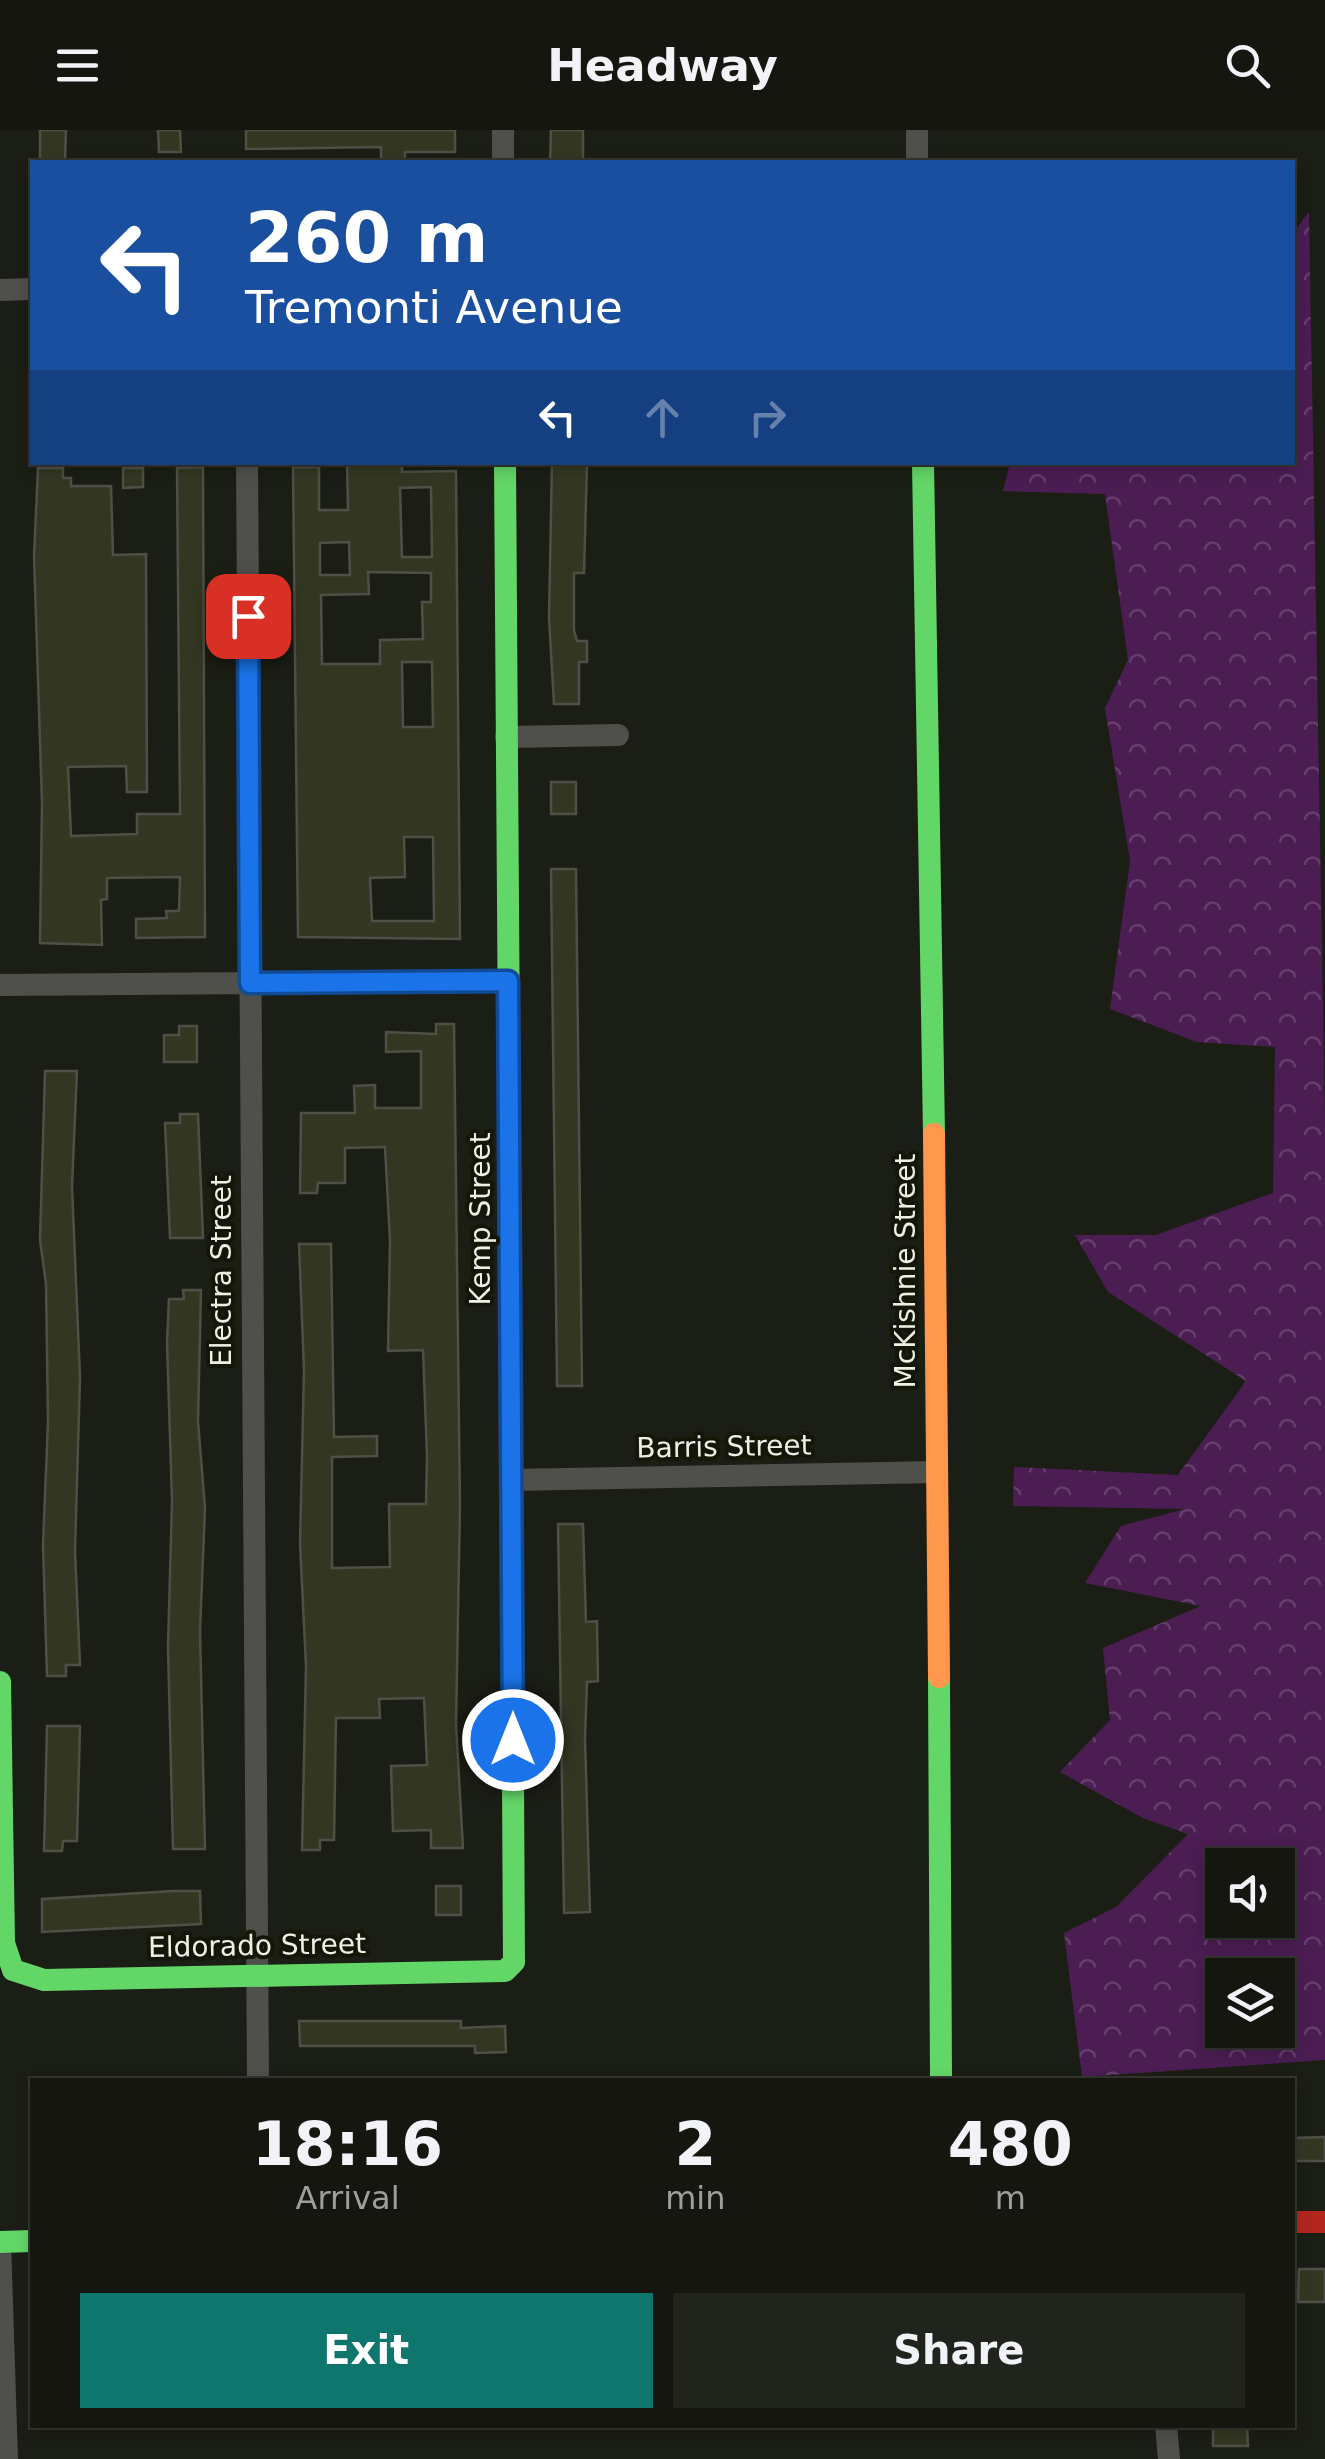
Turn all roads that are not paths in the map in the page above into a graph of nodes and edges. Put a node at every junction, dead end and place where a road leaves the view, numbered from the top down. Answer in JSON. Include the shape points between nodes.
{"nodes":[{"id":1,"x":502,"y":130,"type":"edge"},
{"id":2,"x":917,"y":130,"type":"edge"},
{"id":3,"x":503,"y":160,"type":"edge"},
{"id":4,"x":918,"y":160,"type":"edge"},
{"id":5,"x":30,"y":289,"type":"edge"},
{"id":6,"x":0,"y":290,"type":"edge"},
{"id":7,"x":246,"y":465,"type":"edge"},
{"id":8,"x":505,"y":465,"type":"edge"},
{"id":9,"x":923,"y":465,"type":"edge"},
{"id":10,"x":618,"y":735,"type":"dead end"},
{"id":11,"x":506,"y":737,"type":"junction"},
{"id":12,"x":508,"y":981,"type":"junction"},
{"id":13,"x":250,"y":983,"type":"junction"},
{"id":14,"x":0,"y":985,"type":"edge"},
{"id":15,"x":936,"y":1472,"type":"junction"},
{"id":16,"x":512,"y":1480,"type":"junction"},
{"id":17,"x":0,"y":1682,"type":"edge"},
{"id":18,"x":505,"y":1971,"type":"joint"},
{"id":19,"x":256,"y":1975,"type":"junction"},
{"id":20,"x":258,"y":2078,"type":"edge"},
{"id":21,"x":941,"y":2078,"type":"edge"},
{"id":22,"x":1295,"y":2222,"type":"edge"},
{"id":23,"x":1325,"y":2222,"type":"edge"},
{"id":24,"x":30,"y":2241,"type":"edge"},
{"id":25,"x":0,"y":2242,"type":"edge"},
{"id":26,"x":1166,"y":2428,"type":"edge"},
{"id":27,"x":7,"y":2459,"type":"edge"},
{"id":28,"x":1169,"y":2459,"type":"edge"}],
"edges":[{"from":1,"to":3,"type":"street"},
{"from":2,"to":4,"type":"street"},
{"from":5,"to":6,"type":"street"},
{"from":7,"to":13,"type":"street","name":"Electra Street"},
{"from":8,"to":11,"type":"street","name":"Kemp Street"},
{"from":9,"to":15,"type":"street","name":"McKishnie Street"},
{"from":10,"to":11,"type":"street"},
{"from":11,"to":12,"type":"street","name":"Kemp Street"},
{"from":12,"to":13,"type":"street"},
{"from":12,"to":16,"type":"street","name":"Kemp Street"},
{"from":13,"to":14,"type":"street"},
{"from":13,"to":19,"type":"street","name":"Electra Street"},
{"from":15,"to":16,"type":"street","name":"Barris Street"},
{"from":15,"to":21,"type":"street","name":"McKishnie Street"},
{"from":16,"to":18,"type":"street","name":"Kemp Street","via":[[514,1962]]},
{"from":17,"to":19,"type":"street","name":"Eldorado Street","via":[[4,1943],[12,1970],[44,1980]]},
{"from":18,"to":19,"type":"street","name":"Eldorado Street"},
{"from":19,"to":20,"type":"street","name":"Electra Street"},
{"from":22,"to":23,"type":"street"},
{"from":24,"to":25,"type":"street"},
{"from":25,"to":27,"type":"street"},
{"from":26,"to":28,"type":"street"}]}
